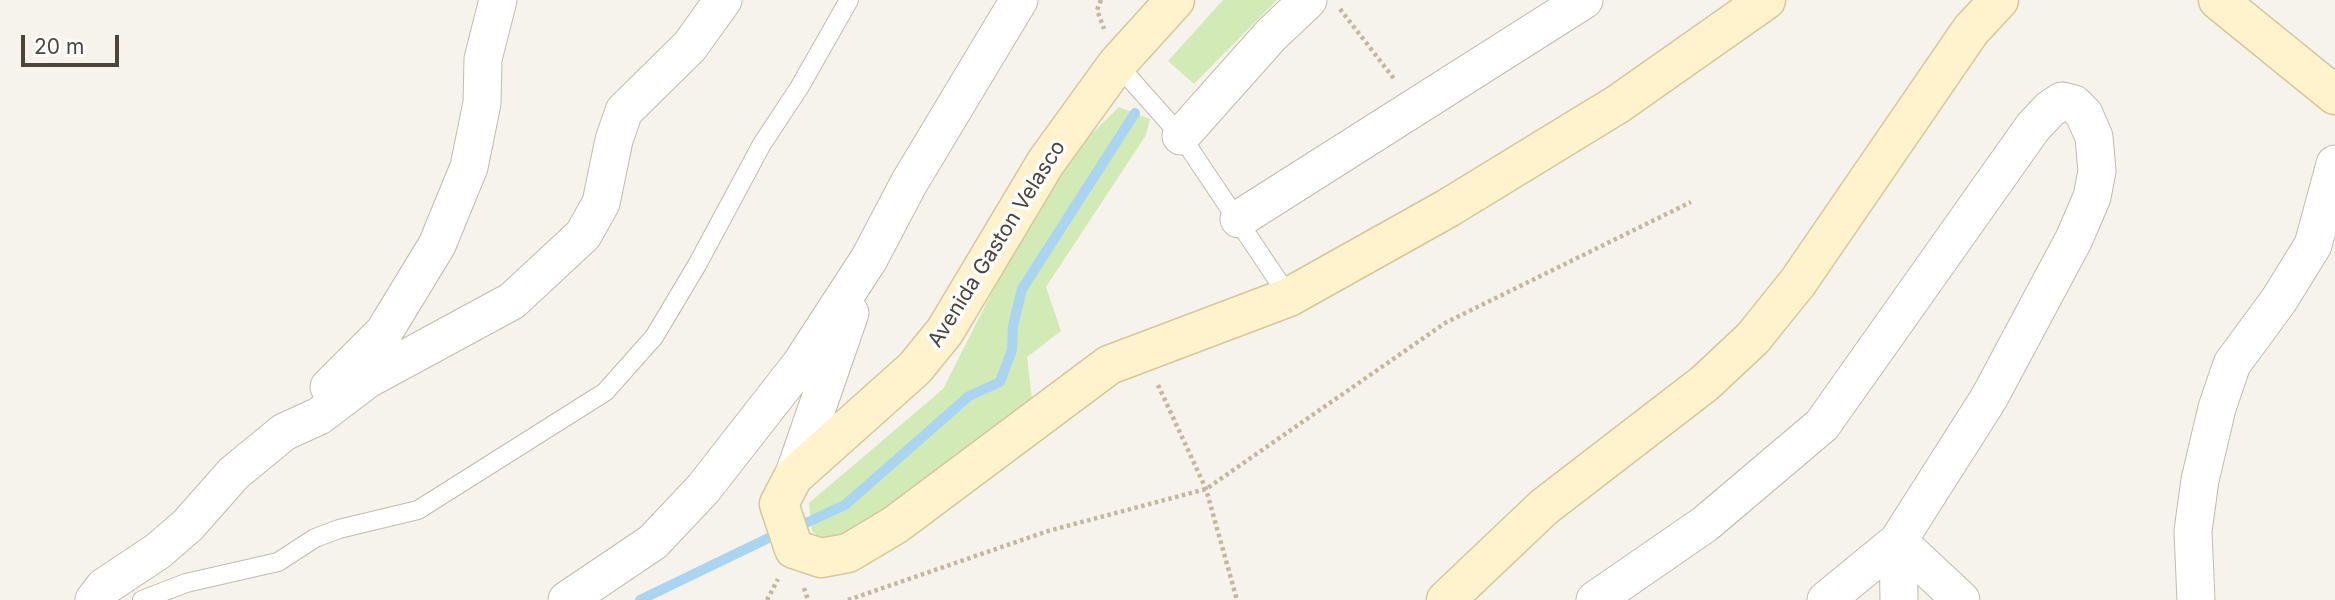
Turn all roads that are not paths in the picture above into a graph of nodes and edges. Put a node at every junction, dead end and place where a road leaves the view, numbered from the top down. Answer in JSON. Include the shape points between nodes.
{"nodes":[{"id":1,"x":498,"y":0,"type":"edge"},
{"id":2,"x":723,"y":0,"type":"edge"},
{"id":3,"x":849,"y":0,"type":"edge"},
{"id":4,"x":1019,"y":0,"type":"edge"},
{"id":5,"x":1175,"y":0,"type":"edge"},
{"id":6,"x":1308,"y":0,"type":"edge"},
{"id":7,"x":1584,"y":0,"type":"edge"},
{"id":8,"x":1766,"y":0,"type":"edge"},
{"id":9,"x":1999,"y":0,"type":"edge"},
{"id":10,"x":2218,"y":0,"type":"edge"},
{"id":11,"x":1117,"y":64,"type":"junction"},
{"id":12,"x":2335,"y":95,"type":"edge"},
{"id":13,"x":1181,"y":136,"type":"junction"},
{"id":14,"x":2335,"y":164,"type":"edge"},
{"id":15,"x":1238,"y":219,"type":"junction"},
{"id":16,"x":869,"y":259,"type":"junction"},
{"id":17,"x":1289,"y":297,"type":"junction"},
{"id":18,"x":284,"y":432,"type":"junction"},
{"id":19,"x":793,"y":477,"type":"junction"},
{"id":20,"x":1898,"y":541,"type":"junction"},
{"id":21,"x":1456,"y":599,"type":"edge"},
{"id":22,"x":94,"y":600,"type":"edge"},
{"id":23,"x":142,"y":600,"type":"edge"},
{"id":24,"x":568,"y":600,"type":"edge"},
{"id":25,"x":1595,"y":600,"type":"edge"},
{"id":26,"x":1826,"y":600,"type":"edge"},
{"id":27,"x":1899,"y":600,"type":"edge"},
{"id":28,"x":1961,"y":600,"type":"edge"},
{"id":29,"x":2196,"y":600,"type":"edge"}],
"edges":[{"from":1,"to":18,"type":"street","via":[[483,60],[482,103],[469,167],[437,245],[384,332]]},
{"from":2,"to":18,"type":"street","via":[[690,46],[624,111],[601,202],[583,235],[512,301],[368,379],[319,416]]},
{"from":3,"to":23,"type":"lane","via":[[654,337],[605,392],[418,510],[339,529],[315,538],[278,562],[186,583]]},
{"from":4,"to":16,"type":"street"},
{"from":5,"to":11,"type":"street","name":"Avenida Gaston Velasco"},
{"from":6,"to":13,"type":"street"},
{"from":7,"to":15,"type":"street"},
{"from":8,"to":17,"type":"street","via":[[1618,104],[1448,208]]},
{"from":9,"to":21,"type":"street","via":[[1971,30],[1798,282],[1753,338],[1705,383],[1544,507]]},
{"from":10,"to":12,"type":"street"},
{"from":11,"to":13,"type":"lane"},
{"from":11,"to":19,"type":"street","name":"Avenida Gaston Velasco","via":[[1046,162],[945,331],[915,368]]},
{"from":13,"to":15,"type":"lane"},
{"from":14,"to":29,"type":"street","via":[[2313,246],[2232,364],[2217,408],[2193,531]]},
{"from":15,"to":17,"type":"lane"},
{"from":16,"to":19,"type":"street"},
{"from":16,"to":24,"type":"street","via":[[800,365],[703,489],[653,542]]},
{"from":17,"to":19,"type":"street","name":"Avenida Gaston Velasco","via":[[1109,365],[895,525],[848,553],[821,558],[786,530],[783,492]]},
{"from":18,"to":22,"type":"street","via":[[234,473],[188,525],[104,587]]},
{"from":20,"to":25,"type":"street","via":[[1989,398],[2092,197],[2097,171],[2094,137],[2074,104],[2062,101],[2032,127],[1822,425],[1704,524]]},
{"from":20,"to":26,"type":"street"},
{"from":20,"to":27,"type":"street"},
{"from":20,"to":28,"type":"street"}]}
